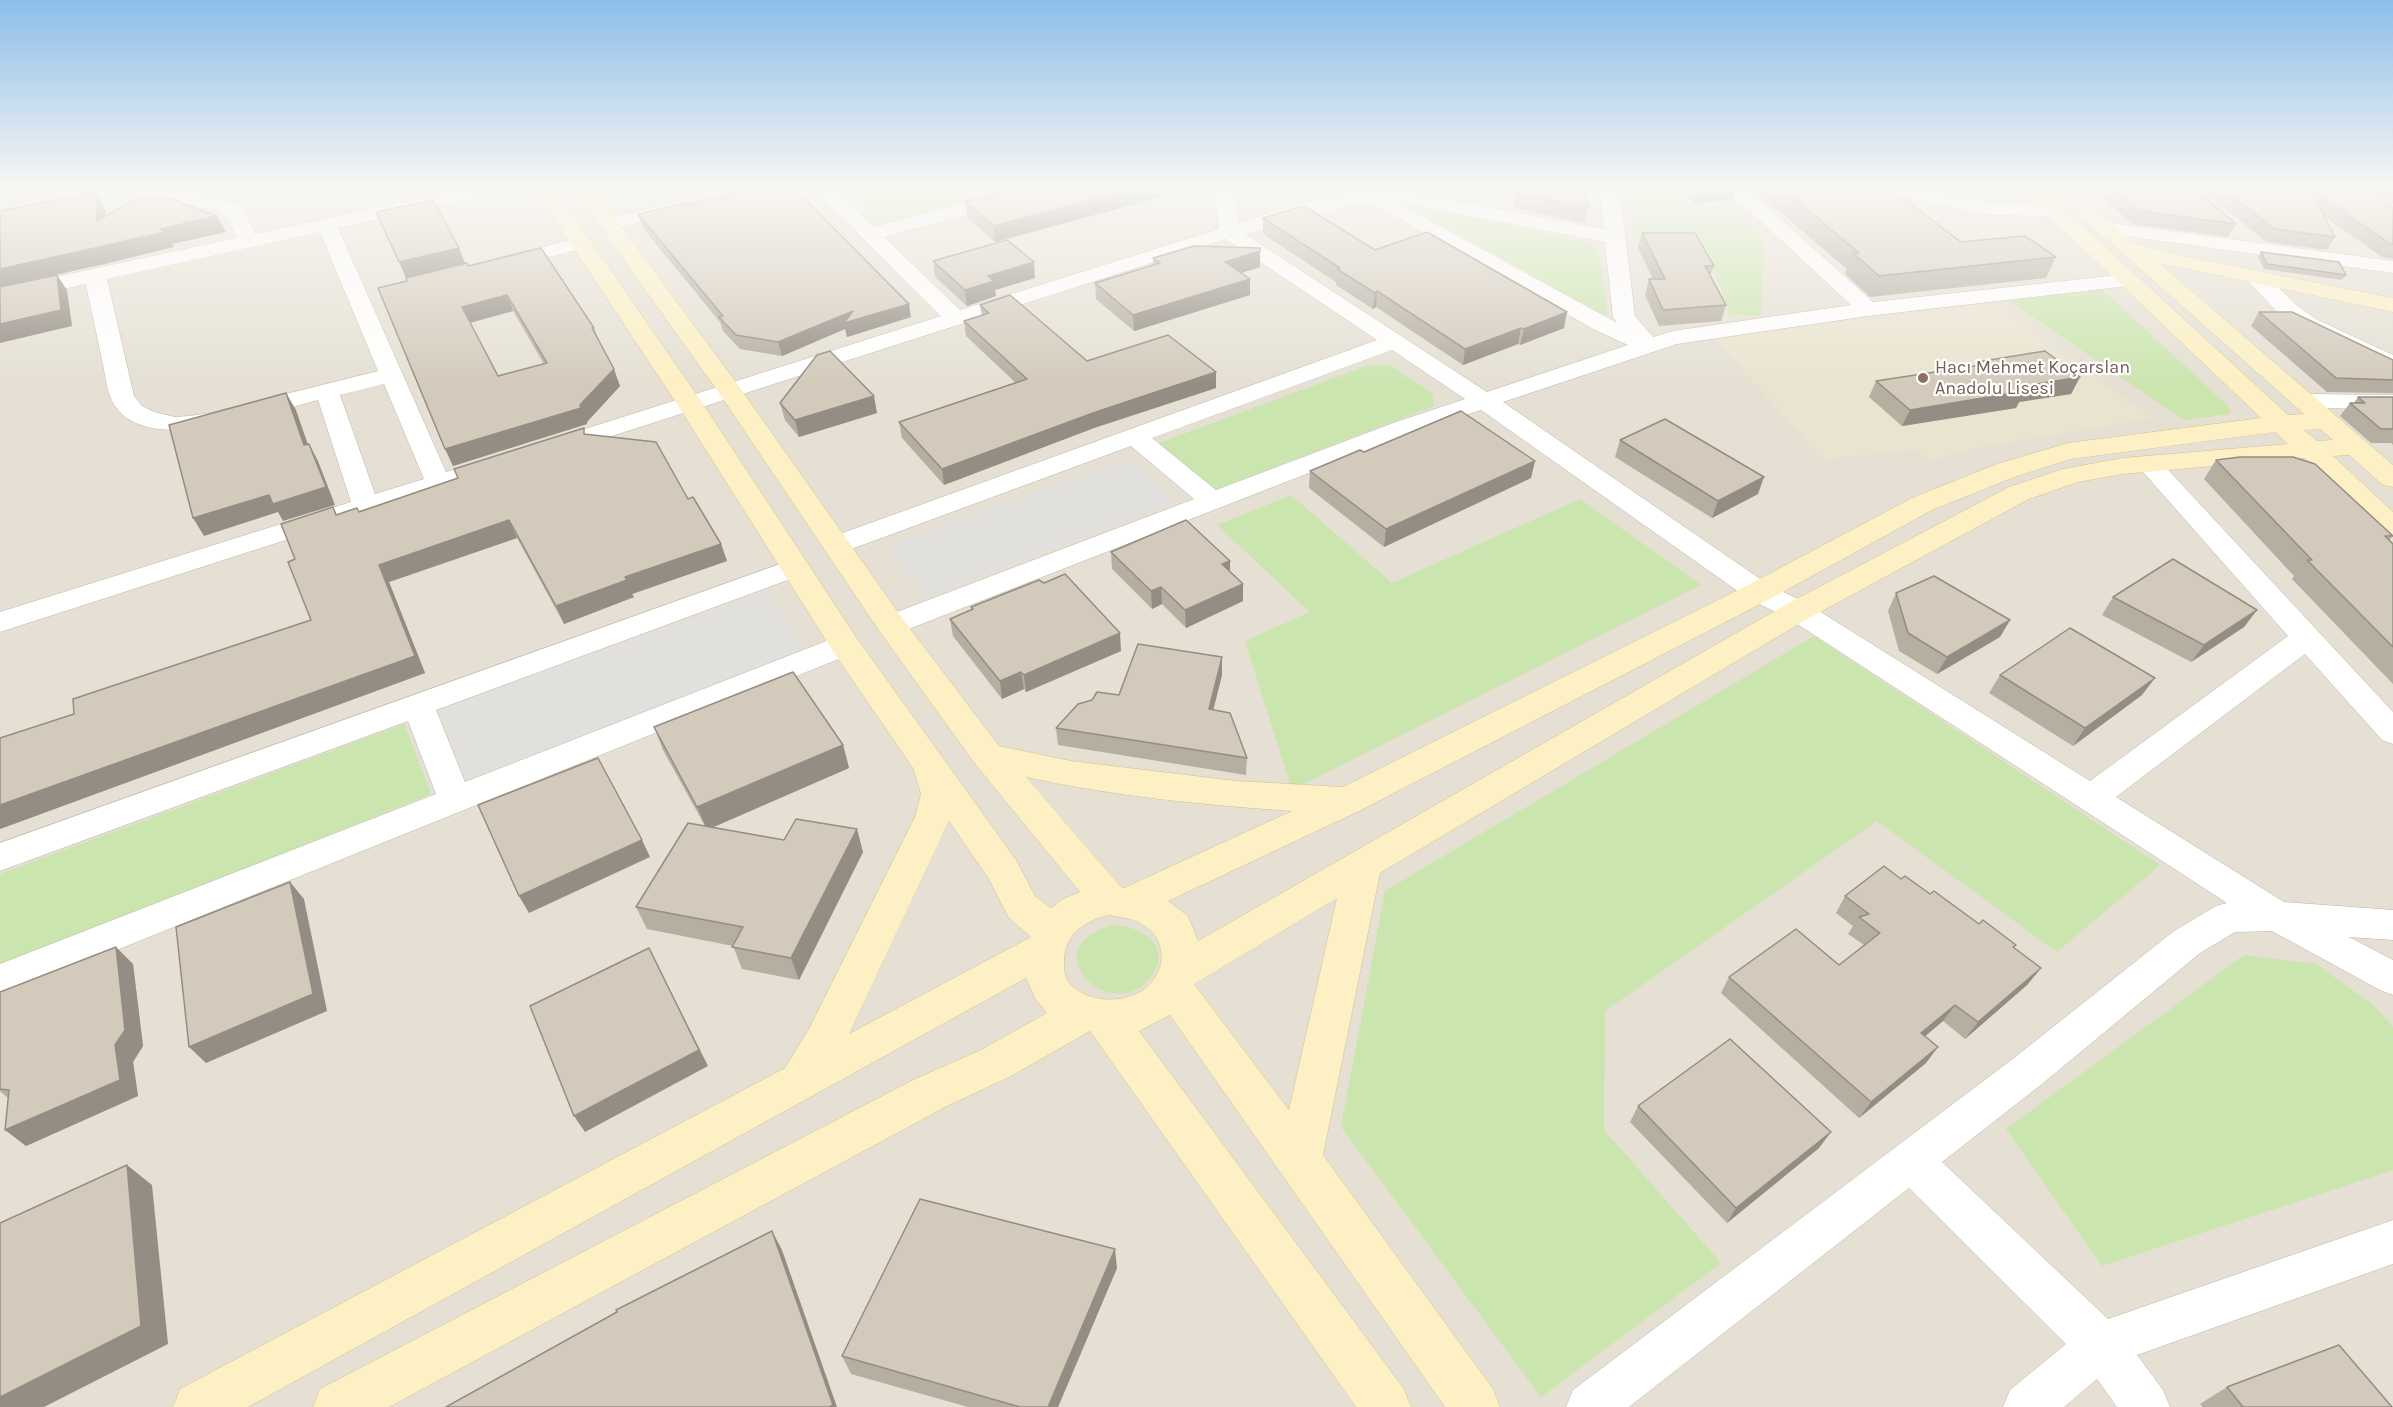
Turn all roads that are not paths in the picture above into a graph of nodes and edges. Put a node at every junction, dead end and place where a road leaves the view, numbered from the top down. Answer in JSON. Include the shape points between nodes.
{"nodes":[{"id":1,"x":198,"y":253,"type":"edge"},
{"id":2,"x":344,"y":253,"type":"edge"},
{"id":3,"x":543,"y":253,"type":"edge"},
{"id":4,"x":588,"y":253,"type":"edge"},
{"id":5,"x":629,"y":253,"type":"edge"},
{"id":6,"x":887,"y":253,"type":"edge"},
{"id":7,"x":1163,"y":253,"type":"edge"},
{"id":8,"x":1260,"y":253,"type":"edge"},
{"id":9,"x":1472,"y":253,"type":"edge"},
{"id":10,"x":1616,"y":253,"type":"edge"},
{"id":11,"x":1806,"y":253,"type":"edge"},
{"id":12,"x":2099,"y":253,"type":"edge"},
{"id":13,"x":2134,"y":253,"type":"edge"},
{"id":14,"x":2148,"y":253,"type":"edge"},
{"id":15,"x":2292,"y":253,"type":"edge"},
{"id":16,"x":2393,"y":267,"type":"edge"},
{"id":17,"x":482,"y":268,"type":"edge"},
{"id":18,"x":95,"y":275,"type":"junction"},
{"id":19,"x":2255,"y":277,"type":"junction"},
{"id":20,"x":2163,"y":278,"type":"junction"},
{"id":21,"x":2128,"y":280,"type":"junction"},
{"id":22,"x":2274,"y":295,"type":"junction"},
{"id":23,"x":0,"y":296,"type":"edge"},
{"id":24,"x":2393,"y":305,"type":"edge"},
{"id":25,"x":1868,"y":309,"type":"junction"},
{"id":26,"x":955,"y":318,"type":"junction"},
{"id":27,"x":2393,"y":318,"type":"edge"},
{"id":28,"x":1394,"y":341,"type":"junction"},
{"id":29,"x":1649,"y":346,"type":"junction"},
{"id":30,"x":2393,"y":364,"type":"edge"},
{"id":31,"x":392,"y":375,"type":"junction"},
{"id":32,"x":729,"y":390,"type":"junction"},
{"id":33,"x":327,"y":391,"type":"junction"},
{"id":34,"x":1485,"y":401,"type":"junction"},
{"id":35,"x":2393,"y":402,"type":"edge"},
{"id":36,"x":690,"y":404,"type":"junction"},
{"id":37,"x":2318,"y":411,"type":"junction"},
{"id":38,"x":2281,"y":423,"type":"junction"},
{"id":39,"x":1134,"y":436,"type":"junction"},
{"id":40,"x":2356,"y":446,"type":"junction"},
{"id":41,"x":2310,"y":449,"type":"junction"},
{"id":42,"x":2149,"y":464,"type":"junction"},
{"id":43,"x":2393,"y":479,"type":"edge"},
{"id":44,"x":438,"y":482,"type":"junction"},
{"id":45,"x":1213,"y":501,"type":"junction"},
{"id":46,"x":365,"y":506,"type":"junction"},
{"id":47,"x":2393,"y":527,"type":"edge"},
{"id":48,"x":836,"y":545,"type":"junction"},
{"id":49,"x":794,"y":568,"type":"junction"},
{"id":50,"x":1759,"y":592,"type":"junction"},
{"id":51,"x":1798,"y":611,"type":"junction"},
{"id":52,"x":0,"y":622,"type":"edge"},
{"id":53,"x":891,"y":625,"type":"junction"},
{"id":54,"x":2307,"y":637,"type":"junction"},
{"id":55,"x":845,"y":645,"type":"junction"},
{"id":56,"x":418,"y":706,"type":"junction"},
{"id":57,"x":2393,"y":732,"type":"edge"},
{"id":58,"x":988,"y":756,"type":"junction"},
{"id":59,"x":928,"y":761,"type":"junction"},
{"id":60,"x":2091,"y":798,"type":"junction"},
{"id":61,"x":455,"y":800,"type":"junction"},
{"id":62,"x":1346,"y":801,"type":"junction"},
{"id":63,"x":0,"y":857,"type":"edge"},
{"id":64,"x":1363,"y":863,"type":"junction"},
{"id":65,"x":1121,"y":900,"type":"junction"},
{"id":66,"x":2277,"y":916,"type":"junction"},
{"id":67,"x":2393,"y":925,"type":"edge"},
{"id":68,"x":1049,"y":940,"type":"junction"},
{"id":69,"x":1177,"y":979,"type":"junction"},
{"id":70,"x":2393,"y":979,"type":"edge"},
{"id":71,"x":0,"y":981,"type":"edge"},
{"id":72,"x":1095,"y":1016,"type":"junction"},
{"id":73,"x":800,"y":1080,"type":"junction"},
{"id":74,"x":1300,"y":1160,"type":"junction"},
{"id":75,"x":1910,"y":1160,"type":"junction"},
{"id":76,"x":2393,"y":1242,"type":"edge"},
{"id":77,"x":2101,"y":1345,"type":"junction"},
{"id":78,"x":198,"y":1407,"type":"edge"},
{"id":79,"x":338,"y":1407,"type":"edge"},
{"id":80,"x":1386,"y":1407,"type":"edge"},
{"id":81,"x":1475,"y":1407,"type":"edge"},
{"id":82,"x":1590,"y":1407,"type":"edge"},
{"id":83,"x":2027,"y":1407,"type":"edge"},
{"id":84,"x":2146,"y":1407,"type":"edge"}],
"edges":[{"from":1,"to":18,"type":"street"},
{"from":2,"to":31,"type":"street","via":[[370,295]]},
{"from":3,"to":17,"type":"street"},
{"from":4,"to":36,"type":"street"},
{"from":5,"to":32,"type":"street"},
{"from":6,"to":26,"type":"street"},
{"from":7,"to":26,"type":"street"},
{"from":8,"to":28,"type":"street"},
{"from":9,"to":29,"type":"street"},
{"from":10,"to":29,"type":"street","via":[[1624,317]]},
{"from":11,"to":25,"type":"street"},
{"from":12,"to":21,"type":"street"},
{"from":13,"to":20,"type":"street"},
{"from":14,"to":19,"type":"street"},
{"from":15,"to":16,"type":"street"},
{"from":18,"to":23,"type":"street"},
{"from":18,"to":33,"type":"street","via":[[122,397],[133,411],[162,422],[189,423]]},
{"from":19,"to":22,"type":"street"},
{"from":19,"to":24,"type":"street"},
{"from":20,"to":22,"type":"street"},
{"from":20,"to":37,"type":"street"},
{"from":21,"to":25,"type":"street"},
{"from":21,"to":38,"type":"street"},
{"from":22,"to":27,"type":"street"},
{"from":22,"to":30,"type":"street","via":[[2308,324]]},
{"from":25,"to":29,"type":"street","via":[[1673,338]]},
{"from":26,"to":32,"type":"street"},
{"from":28,"to":34,"type":"street"},
{"from":28,"to":39,"type":"street"},
{"from":29,"to":34,"type":"street"},
{"from":31,"to":33,"type":"street"},
{"from":31,"to":44,"type":"street"},
{"from":32,"to":36,"type":"street"},
{"from":32,"to":48,"type":"street"},
{"from":33,"to":46,"type":"street"},
{"from":34,"to":45,"type":"street"},
{"from":34,"to":50,"type":"street"},
{"from":35,"to":37,"type":"street"},
{"from":36,"to":44,"type":"street"},
{"from":36,"to":49,"type":"street"},
{"from":37,"to":38,"type":"street"},
{"from":37,"to":40,"type":"street"},
{"from":38,"to":41,"type":"street"},
{"from":38,"to":50,"type":"street","via":[[2068,451],[2007,470],[1922,504]]},
{"from":39,"to":45,"type":"street"},
{"from":39,"to":48,"type":"street"},
{"from":40,"to":41,"type":"street"},
{"from":40,"to":43,"type":"street"},
{"from":41,"to":42,"type":"street"},
{"from":41,"to":47,"type":"street"},
{"from":42,"to":51,"type":"street","via":[[2073,475],[2019,493]]},
{"from":42,"to":54,"type":"street"},
{"from":44,"to":46,"type":"street"},
{"from":45,"to":53,"type":"street"},
{"from":46,"to":52,"type":"street"},
{"from":48,"to":53,"type":"street"},
{"from":49,"to":55,"type":"street"},
{"from":49,"to":56,"type":"street"},
{"from":50,"to":51,"type":"street"},
{"from":50,"to":62,"type":"street"},
{"from":51,"to":60,"type":"street"},
{"from":51,"to":64,"type":"street"},
{"from":53,"to":58,"type":"street"},
{"from":54,"to":57,"type":"street"},
{"from":54,"to":60,"type":"street"},
{"from":55,"to":59,"type":"street"},
{"from":55,"to":61,"type":"street"},
{"from":56,"to":61,"type":"street"},
{"from":56,"to":63,"type":"street"},
{"from":58,"to":62,"type":"street","via":[[1071,774],[1236,794]]},
{"from":58,"to":65,"type":"street"},
{"from":59,"to":68,"type":"street","via":[[1003,870],[1022,907]]},
{"from":59,"to":73,"type":"street","via":[[939,794],[933,817],[824,1042]]},
{"from":60,"to":66,"type":"street"},
{"from":61,"to":71,"type":"street"},
{"from":62,"to":65,"type":"street"},
{"from":64,"to":69,"type":"street"},
{"from":64,"to":74,"type":"street"},
{"from":65,"to":68,"type":"street","via":[[1087,905],[1068,915]]},
{"from":65,"to":69,"type":"street","via":[[1152,908],[1169,921],[1180,938],[1184,957]]},
{"from":66,"to":67,"type":"street"},
{"from":66,"to":70,"type":"street"},
{"from":66,"to":75,"type":"street","via":[[2229,917],[2187,942],[2028,1071]]},
{"from":68,"to":72,"type":"street","via":[[1044,969],[1050,988],[1064,1003]]},
{"from":68,"to":73,"type":"street"},
{"from":69,"to":72,"type":"street","via":[[1169,994],[1152,1008],[1130,1017]]},
{"from":69,"to":74,"type":"street"},
{"from":72,"to":79,"type":"street","via":[[930,1093]]},
{"from":72,"to":80,"type":"street"},
{"from":73,"to":78,"type":"street"},
{"from":74,"to":81,"type":"street"},
{"from":75,"to":77,"type":"street"},
{"from":75,"to":82,"type":"street"},
{"from":76,"to":77,"type":"street"},
{"from":77,"to":83,"type":"street"},
{"from":77,"to":84,"type":"street"}]}
